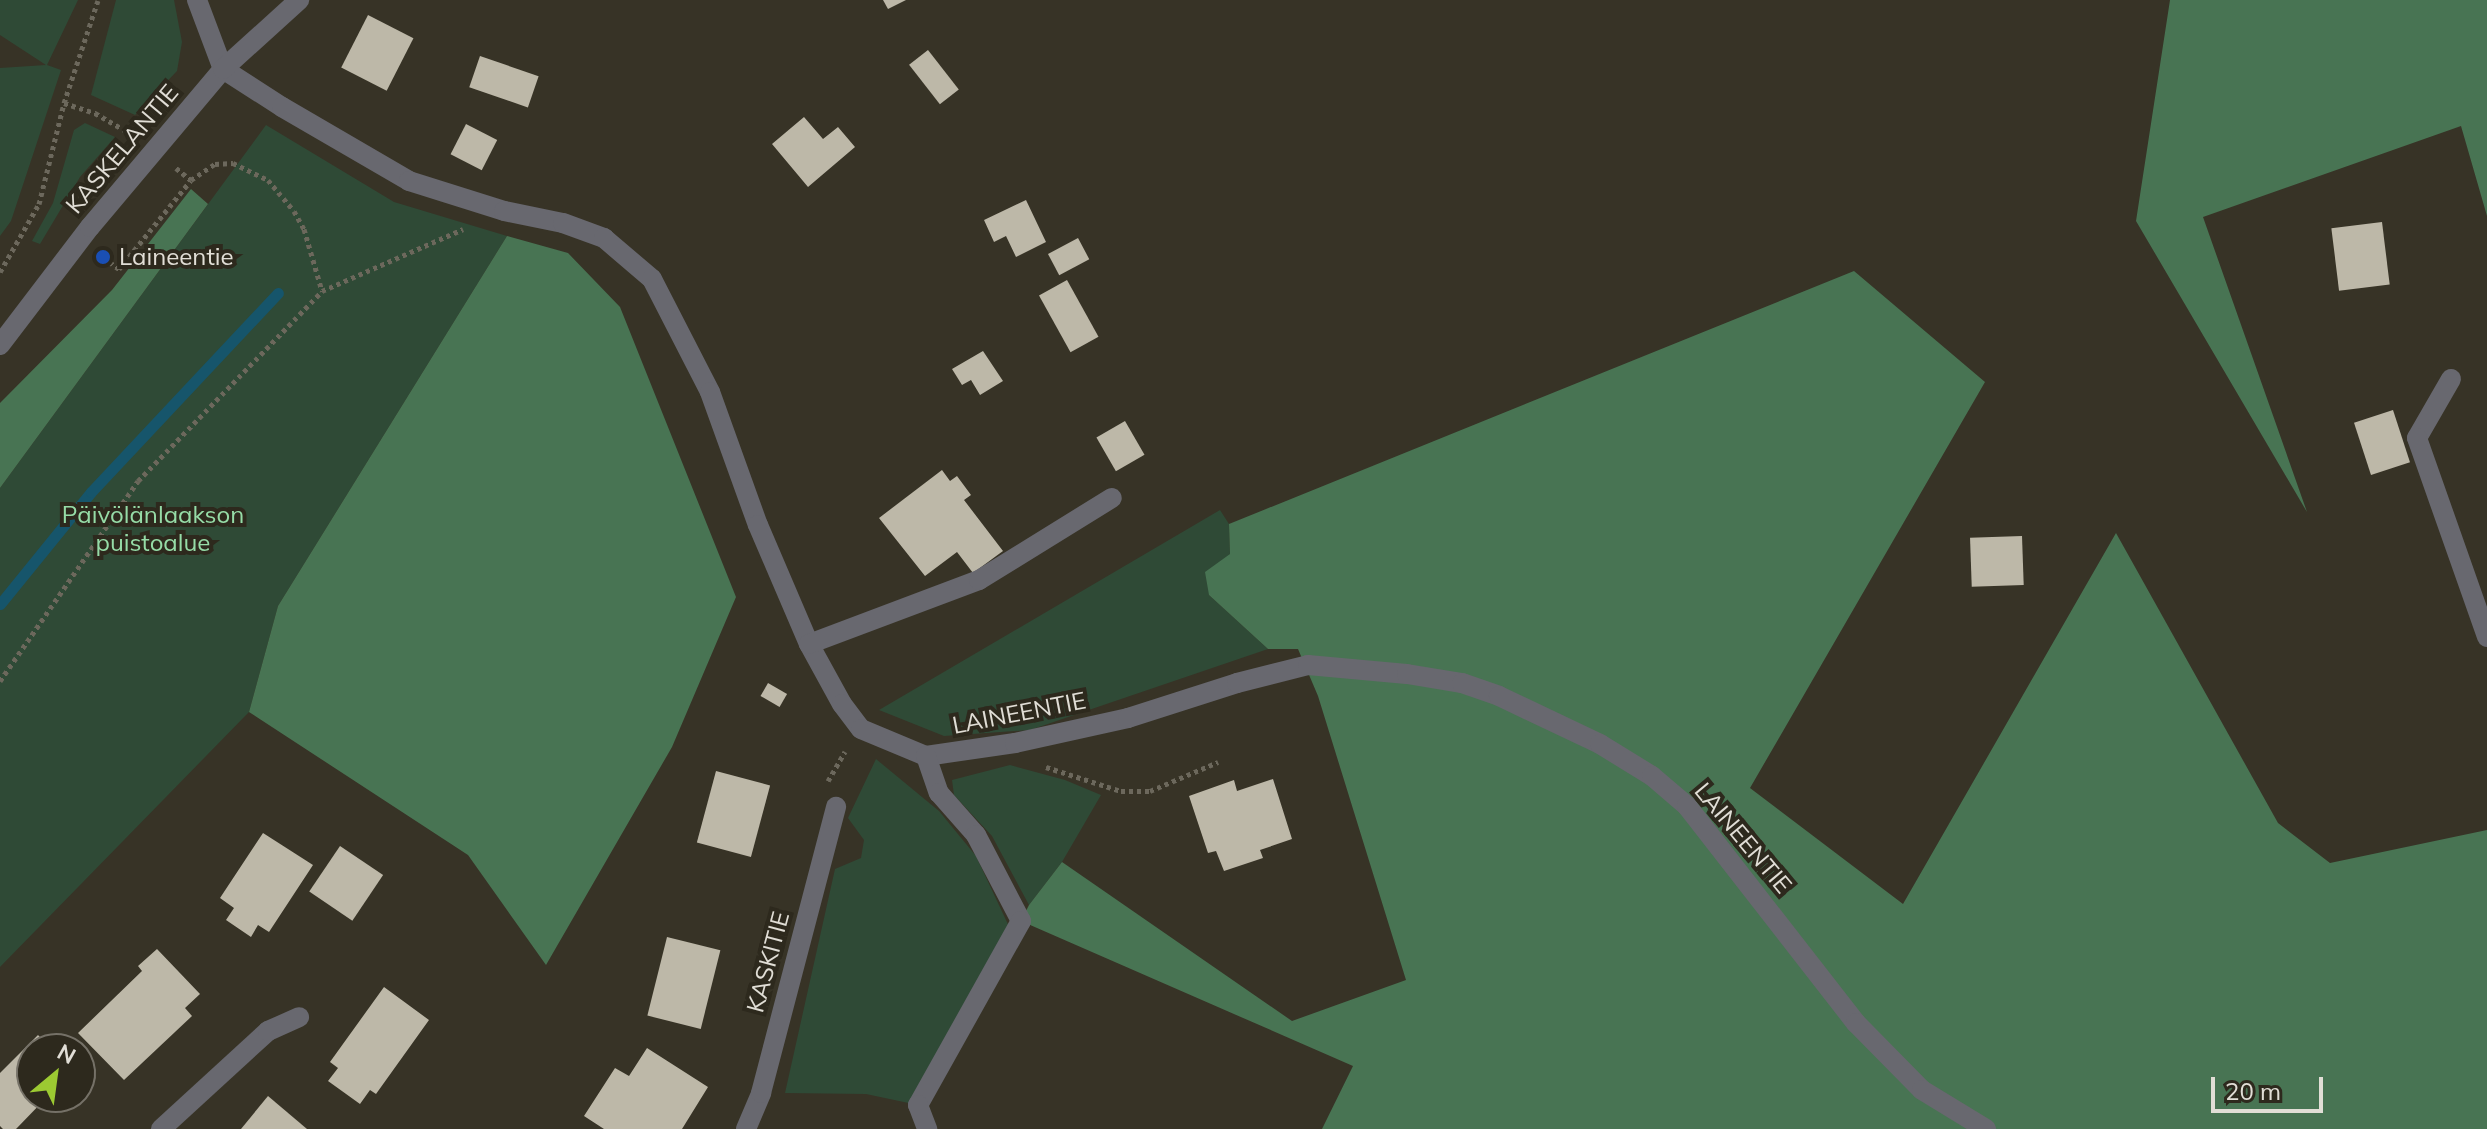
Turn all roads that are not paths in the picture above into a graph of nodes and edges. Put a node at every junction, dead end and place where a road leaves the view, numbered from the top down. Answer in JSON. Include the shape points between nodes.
{"nodes":[{"id":1,"x":197,"y":0,"type":"edge"},
{"id":2,"x":299,"y":0,"type":"edge"},
{"id":3,"x":223,"y":69,"type":"junction"},
{"id":4,"x":0,"y":345,"type":"edge"},
{"id":5,"x":2451,"y":379,"type":"dead end"},
{"id":6,"x":1112,"y":498,"type":"dead end"},
{"id":7,"x":2487,"y":637,"type":"edge"},
{"id":8,"x":809,"y":644,"type":"junction"},
{"id":9,"x":926,"y":756,"type":"junction"},
{"id":10,"x":836,"y":807,"type":"dead end"},
{"id":11,"x":299,"y":1017,"type":"dead end"},
{"id":12,"x":161,"y":1129,"type":"edge"},
{"id":13,"x":746,"y":1129,"type":"edge"},
{"id":14,"x":927,"y":1129,"type":"edge"},
{"id":15,"x":1986,"y":1129,"type":"edge"}],
"edges":[{"from":1,"to":3,"type":"street"},
{"from":2,"to":3,"type":"street","name":"KASKELANTIE"},
{"from":3,"to":4,"type":"street","name":"KASKELANTIE","via":[[99,216]]},
{"from":3,"to":8,"type":"street","name":"LAINEENTIE","via":[[409,181],[604,238],[652,279],[710,392]]},
{"from":5,"to":7,"type":"street","via":[[2417,438]]},
{"from":6,"to":8,"type":"street","via":[[979,580]]},
{"from":8,"to":9,"type":"street","name":"LAINEENTIE","via":[[861,729]]},
{"from":9,"to":14,"type":"street","via":[[939,793],[976,835],[1021,921],[918,1105]]},
{"from":9,"to":15,"type":"street","name":"LAINEENTIE","via":[[1128,718],[1308,665],[1407,674],[1462,683],[1499,696],[1600,744],[1652,776],[1687,806],[1856,1023],[1922,1090]]},
{"from":10,"to":13,"type":"street","name":"KASKITIE","via":[[761,1093]]},
{"from":11,"to":12,"type":"street","via":[[268,1031]]}]}
